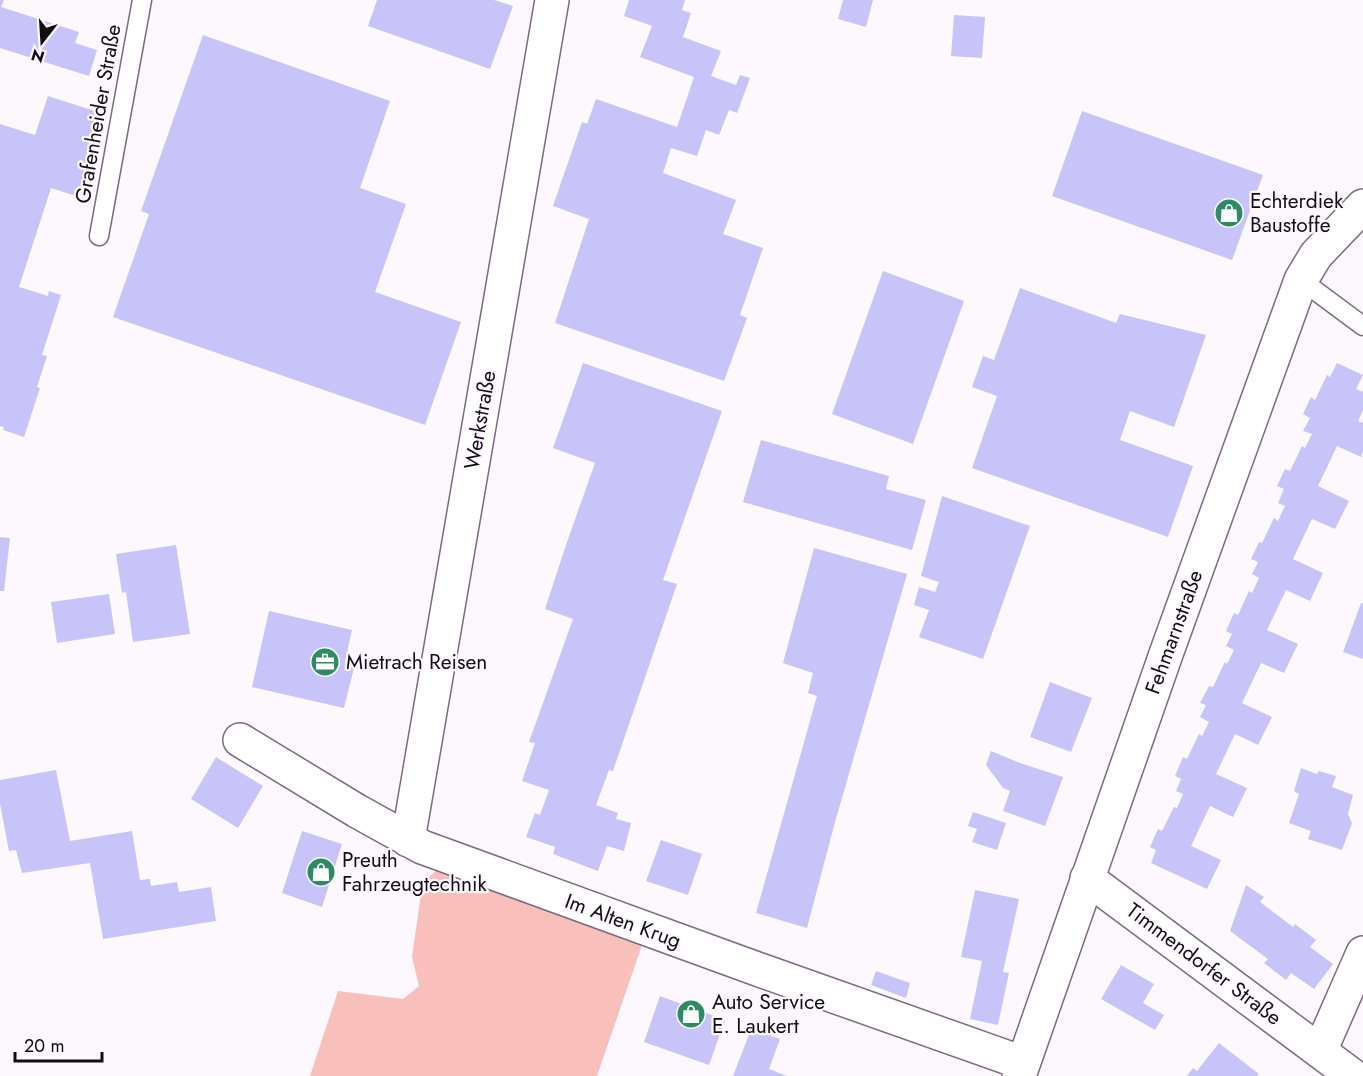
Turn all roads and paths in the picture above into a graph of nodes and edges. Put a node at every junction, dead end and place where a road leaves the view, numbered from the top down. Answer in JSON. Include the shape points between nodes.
{"nodes":[{"id":1,"x":142,"y":0,"type":"edge"},
{"id":2,"x":552,"y":0,"type":"edge"},
{"id":3,"x":1363,"y":206,"type":"edge"},
{"id":4,"x":99,"y":236,"type":"dead end"},
{"id":5,"x":1301,"y":280,"type":"junction"},
{"id":6,"x":1363,"y":326,"type":"edge"},
{"id":7,"x":240,"y":740,"type":"dead end"},
{"id":8,"x":408,"y":840,"type":"junction"},
{"id":9,"x":1087,"y":878,"type":"junction"},
{"id":10,"x":1363,"y":953,"type":"edge"},
{"id":11,"x":1340,"y":1068,"type":"edge"},
{"id":12,"x":1021,"y":1070,"type":"edge"}],
"edges":[{"from":1,"to":4,"type":"lane","name":"Grafenheider Straße"},
{"from":2,"to":8,"type":"street","name":"Werkstraße"},
{"from":3,"to":5,"type":"street","name":"Fehmarnstraße","via":[[1316,255]]},
{"from":5,"to":6,"type":"lane"},
{"from":5,"to":9,"type":"street","name":"Fehmarnstraße"},
{"from":7,"to":8,"type":"street","name":"Im Alten Krug"},
{"from":8,"to":12,"type":"street","name":"Im Alten Krug"},
{"from":9,"to":11,"type":"street","name":"Timmendorfer Straße"},
{"from":9,"to":12,"type":"street","name":"Fehmarnstraße"},
{"from":10,"to":11,"type":"street","name":"Timmendorfer Straße"}]}
